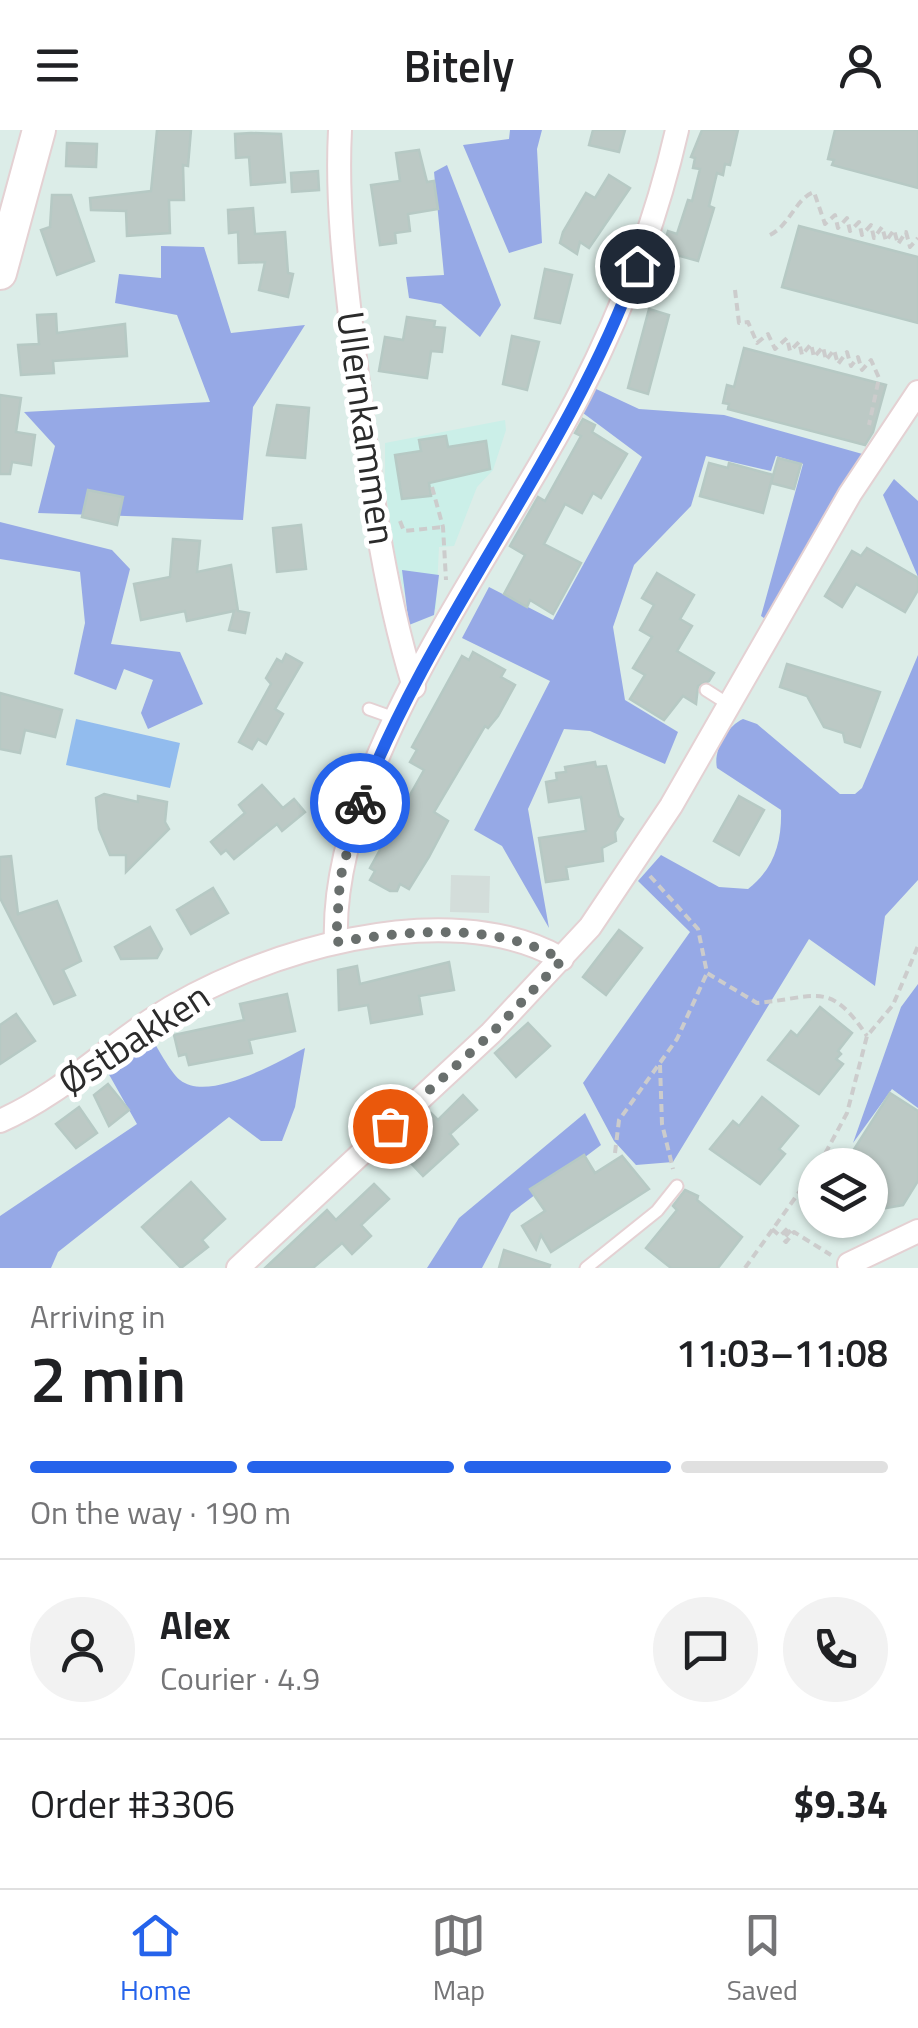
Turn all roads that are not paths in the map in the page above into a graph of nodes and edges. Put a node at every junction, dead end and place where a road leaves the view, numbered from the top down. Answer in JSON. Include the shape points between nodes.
{"nodes":[{"id":1,"x":39,"y":130,"type":"edge"},
{"id":2,"x":340,"y":130,"type":"edge"},
{"id":3,"x":677,"y":130,"type":"edge"},
{"id":4,"x":0,"y":273,"type":"edge"},
{"id":5,"x":918,"y":392,"type":"edge"},
{"id":6,"x":414,"y":687,"type":"junction"},
{"id":7,"x":706,"y":690,"type":"dead end"},
{"id":8,"x":728,"y":704,"type":"junction"},
{"id":9,"x":369,"y":710,"type":"dead end"},
{"id":10,"x":397,"y":719,"type":"junction"},
{"id":11,"x":336,"y":942,"type":"junction"},
{"id":12,"x":562,"y":960,"type":"junction"},
{"id":13,"x":0,"y":1121,"type":"edge"},
{"id":14,"x":677,"y":1186,"type":"road end"},
{"id":15,"x":918,"y":1231,"type":"edge"},
{"id":16,"x":849,"y":1264,"type":"dead end"},
{"id":17,"x":238,"y":1268,"type":"edge"},
{"id":18,"x":586,"y":1268,"type":"edge"}],
"edges":[{"from":1,"to":4,"type":"street"},
{"from":2,"to":6,"type":"street","name":"Ullernkammen","via":[[339,220],[360,400],[390,600]]},
{"from":3,"to":6,"type":"street","via":[[662,197],[624,301],[579,395]]},
{"from":5,"to":8,"type":"street"},
{"from":6,"to":10,"type":"street"},
{"from":7,"to":8,"type":"lane"},
{"from":8,"to":12,"type":"street","via":[[636,861]]},
{"from":9,"to":10,"type":"lane"},
{"from":10,"to":11,"type":"street","via":[[358,809],[340,879]]},
{"from":11,"to":12,"type":"street","name":"Østbakken","via":[[469,934],[525,942]]},
{"from":11,"to":13,"type":"street","name":"Østbakken","via":[[285,954],[182,1002],[50,1095]]},
{"from":12,"to":17,"type":"street"},
{"from":14,"to":18,"type":"lane"},
{"from":15,"to":16,"type":"street"}]}
